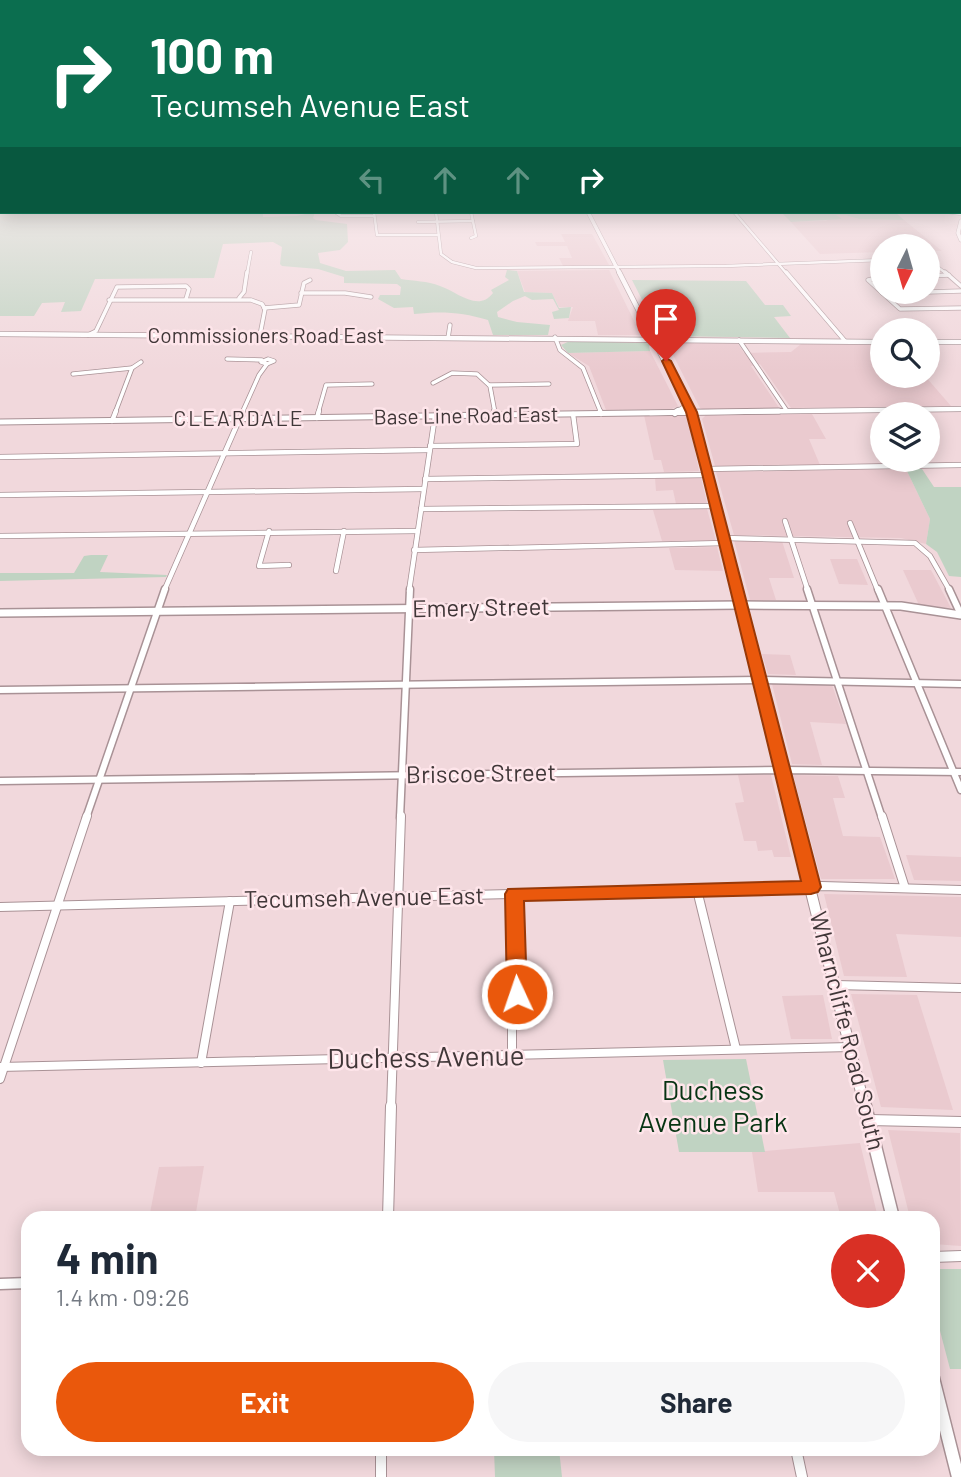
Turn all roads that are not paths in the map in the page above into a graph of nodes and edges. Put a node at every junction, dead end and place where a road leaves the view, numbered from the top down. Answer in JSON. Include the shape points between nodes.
{"nodes":[{"id":1,"x":377,"y":233,"type":"edge"},
{"id":2,"x":475,"y":233,"type":"edge"},
{"id":3,"x":599,"y":233,"type":"edge"},
{"id":4,"x":752,"y":233,"type":"edge"},
{"id":5,"x":438,"y":235,"type":"joint"},
{"id":6,"x":471,"y":239,"type":"dead end"},
{"id":7,"x":251,"y":252,"type":"dead end"},
{"id":8,"x":870,"y":261,"type":"edge"},
{"id":9,"x":779,"y":265,"type":"junction"},
{"id":10,"x":618,"y":268,"type":"junction"},
{"id":11,"x":940,"y":269,"type":"edge"},
{"id":12,"x":940,"y":275,"type":"edge"},
{"id":13,"x":949,"y":275,"type":"junction"},
{"id":14,"x":310,"y":280,"type":"dead end"},
{"id":15,"x":961,"y":288,"type":"edge"},
{"id":16,"x":940,"y":291,"type":"edge"},
{"id":17,"x":301,"y":293,"type":"junction"},
{"id":18,"x":371,"y":297,"type":"dead end"},
{"id":19,"x":239,"y":298,"type":"junction"},
{"id":20,"x":186,"y":299,"type":"junction"},
{"id":21,"x":109,"y":300,"type":"junction"},
{"id":22,"x":894,"y":304,"type":"edge"},
{"id":23,"x":264,"y":308,"type":"junction"},
{"id":24,"x":961,"y":308,"type":"edge"},
{"id":25,"x":450,"y":325,"type":"dead end"},
{"id":26,"x":0,"y":334,"type":"edge"},
{"id":27,"x":88,"y":335,"type":"junction"},
{"id":28,"x":260,"y":335,"type":"junction"},
{"id":29,"x":448,"y":338,"type":"junction"},
{"id":30,"x":556,"y":339,"type":"junction"},
{"id":31,"x":655,"y":340,"type":"junction"},
{"id":32,"x":690,"y":340,"type":"junction"},
{"id":33,"x":739,"y":340,"type":"junction"},
{"id":34,"x":678,"y":341,"type":"junction"},
{"id":35,"x":845,"y":341,"type":"junction"},
{"id":36,"x":870,"y":342,"type":"edge"},
{"id":37,"x":940,"y":342,"type":"edge"},
{"id":38,"x":961,"y":342,"type":"edge"},
{"id":39,"x":663,"y":355,"type":"junction"},
{"id":40,"x":227,"y":359,"type":"dead end"},
{"id":41,"x":141,"y":362,"type":"dead end"},
{"id":42,"x":132,"y":368,"type":"junction"},
{"id":43,"x":72,"y":374,"type":"dead end"},
{"id":44,"x":433,"y":383,"type":"dead end"},
{"id":45,"x":372,"y":384,"type":"dead end"},
{"id":46,"x":489,"y":384,"type":"junction"},
{"id":47,"x":549,"y":384,"type":"dead end"},
{"id":48,"x":688,"y":405,"type":"junction"},
{"id":49,"x":961,"y":409,"type":"edge"},
{"id":50,"x":787,"y":411,"type":"junction"},
{"id":51,"x":691,"y":412,"type":"junction"},
{"id":52,"x":675,"y":413,"type":"junction"},
{"id":53,"x":573,"y":414,"type":"junction"},
{"id":54,"x":601,"y":414,"type":"junction"},
{"id":55,"x":495,"y":415,"type":"junction"},
{"id":56,"x":435,"y":416,"type":"junction"},
{"id":57,"x":317,"y":418,"type":"junction"},
{"id":58,"x":240,"y":419,"type":"junction"},
{"id":59,"x":111,"y":421,"type":"junction"},
{"id":60,"x":0,"y":422,"type":"edge"},
{"id":61,"x":429,"y":448,"type":"junction"},
{"id":62,"x":223,"y":453,"type":"junction"},
{"id":63,"x":0,"y":457,"type":"edge"},
{"id":64,"x":961,"y":465,"type":"edge"},
{"id":65,"x":708,"y":472,"type":"junction"},
{"id":66,"x":425,"y":479,"type":"junction"},
{"id":67,"x":423,"y":489,"type":"junction"},
{"id":68,"x":206,"y":492,"type":"junction"},
{"id":69,"x":0,"y":495,"type":"edge"},
{"id":70,"x":716,"y":506,"type":"junction"},
{"id":71,"x":421,"y":509,"type":"junction"},
{"id":72,"x":785,"y":521,"type":"dead end"},
{"id":73,"x":850,"y":523,"type":"dead end"},
{"id":74,"x":417,"y":530,"type":"junction"},
{"id":75,"x":269,"y":531,"type":"junction"},
{"id":76,"x":344,"y":531,"type":"junction"},
{"id":77,"x":188,"y":533,"type":"junction"},
{"id":78,"x":0,"y":536,"type":"edge"},
{"id":79,"x":790,"y":539,"type":"junction"},
{"id":80,"x":724,"y":541,"type":"junction"},
{"id":81,"x":856,"y":541,"type":"junction"},
{"id":82,"x":414,"y":550,"type":"junction"},
{"id":83,"x":289,"y":565,"type":"dead end"},
{"id":84,"x":336,"y":570,"type":"dead end"},
{"id":85,"x":741,"y":605,"type":"junction"},
{"id":86,"x":812,"y":605,"type":"junction"},
{"id":87,"x":882,"y":606,"type":"junction"},
{"id":88,"x":407,"y":608,"type":"junction"},
{"id":89,"x":155,"y":611,"type":"junction"},
{"id":90,"x":0,"y":613,"type":"edge"},
{"id":91,"x":961,"y":615,"type":"edge"},
{"id":92,"x":759,"y":680,"type":"junction"},
{"id":93,"x":838,"y":681,"type":"junction"},
{"id":94,"x":917,"y":683,"type":"junction"},
{"id":95,"x":404,"y":684,"type":"junction"},
{"id":96,"x":961,"y":684,"type":"edge"},
{"id":97,"x":130,"y":689,"type":"junction"},
{"id":98,"x":0,"y":690,"type":"edge"},
{"id":99,"x":782,"y":770,"type":"junction"},
{"id":100,"x":867,"y":772,"type":"junction"},
{"id":101,"x":957,"y":772,"type":"edge"},
{"id":102,"x":401,"y":775,"type":"junction"},
{"id":103,"x":100,"y":779,"type":"junction"},
{"id":104,"x":0,"y":781,"type":"edge"},
{"id":105,"x":961,"y":790,"type":"edge"},
{"id":106,"x":811,"y":887,"type":"junction"},
{"id":107,"x":905,"y":888,"type":"junction"},
{"id":108,"x":697,"y":890,"type":"junction"},
{"id":109,"x":961,"y":890,"type":"edge"},
{"id":110,"x":514,"y":894,"type":"junction"},
{"id":111,"x":397,"y":896,"type":"junction"},
{"id":112,"x":230,"y":901,"type":"junction"},
{"id":113,"x":58,"y":906,"type":"junction"},
{"id":114,"x":0,"y":907,"type":"edge"},
{"id":115,"x":836,"y":985,"type":"junction"},
{"id":116,"x":961,"y":988,"type":"edge"},
{"id":117,"x":851,"y":1047,"type":"junction"},
{"id":118,"x":736,"y":1049,"type":"junction"},
{"id":119,"x":512,"y":1055,"type":"junction"},
{"id":120,"x":392,"y":1058,"type":"junction"},
{"id":121,"x":201,"y":1063,"type":"junction"},
{"id":122,"x":2,"y":1067,"type":"edge"},
{"id":123,"x":0,"y":1079,"type":"edge"},
{"id":124,"x":869,"y":1119,"type":"junction"},
{"id":125,"x":961,"y":1122,"type":"edge"},
{"id":126,"x":388,"y":1211,"type":"edge"},
{"id":127,"x":891,"y":1211,"type":"edge"},
{"id":128,"x":961,"y":1256,"type":"edge"},
{"id":129,"x":940,"y":1257,"type":"edge"},
{"id":130,"x":21,"y":1283,"type":"edge"},
{"id":131,"x":0,"y":1284,"type":"edge"},
{"id":132,"x":940,"y":1406,"type":"edge"},
{"id":133,"x":381,"y":1456,"type":"edge"},
{"id":134,"x":798,"y":1456,"type":"edge"},
{"id":135,"x":381,"y":1477,"type":"edge"},
{"id":136,"x":802,"y":1477,"type":"edge"},
{"id":137,"x":958,"y":1477,"type":"edge"}],
"edges":[{"from":1,"to":5,"type":"street"},
{"from":2,"to":6,"type":"street"},
{"from":3,"to":10,"type":"main road","name":"Wharncliffe Road South"},
{"from":4,"to":9,"type":"street"},
{"from":5,"to":10,"type":"street","via":[[443,257],[466,266]]},
{"from":7,"to":19,"type":"street"},
{"from":8,"to":9,"type":"street"},
{"from":9,"to":10,"type":"street"},
{"from":9,"to":35,"type":"street"},
{"from":10,"to":31,"type":"main road","name":"Wharncliffe Road South"},
{"from":11,"to":13,"type":"street"},
{"from":12,"to":13,"type":"street"},
{"from":13,"to":15,"type":"street"},
{"from":14,"to":17,"type":"street","via":[[303,283]]},
{"from":15,"to":16,"type":"street"},
{"from":17,"to":18,"type":"street"},
{"from":17,"to":23,"type":"street","via":[[299,305]]},
{"from":19,"to":20,"type":"street"},
{"from":19,"to":23,"type":"street","via":[[256,301]]},
{"from":20,"to":21,"type":"street"},
{"from":20,"to":21,"type":"street","via":[[186,286],[136,286],[117,288]]},
{"from":21,"to":27,"type":"street","via":[[96,331]]},
{"from":22,"to":24,"type":"street","via":[[900,309]]},
{"from":23,"to":28,"type":"street"},
{"from":25,"to":29,"type":"street"},
{"from":26,"to":27,"type":"main road","name":"Commissioners Road East"},
{"from":27,"to":28,"type":"main road","name":"Commissioners Road East"},
{"from":28,"to":29,"type":"main road","name":"Commissioners Road East"},
{"from":29,"to":30,"type":"main road","name":"Commissioners Road East"},
{"from":30,"to":31,"type":"main road","name":"Commissioners Road East"},
{"from":30,"to":54,"type":"street","via":[[560,350],[583,368]]},
{"from":31,"to":32,"type":"main road"},
{"from":31,"to":34,"type":"main road"},
{"from":31,"to":39,"type":"main road","name":"Wharncliffe Road South"},
{"from":32,"to":33,"type":"main road"},
{"from":32,"to":34,"type":"main road"},
{"from":33,"to":35,"type":"main road"},
{"from":33,"to":50,"type":"street"},
{"from":34,"to":39,"type":"main road","via":[[666,345]]},
{"from":35,"to":36,"type":"main road"},
{"from":37,"to":38,"type":"main road"},
{"from":39,"to":48,"type":"main road","name":"Wharncliffe Road South"},
{"from":40,"to":58,"type":"street","via":[[274,361],[259,375]]},
{"from":41,"to":42,"type":"street"},
{"from":42,"to":43,"type":"street"},
{"from":42,"to":59,"type":"street"},
{"from":44,"to":46,"type":"street","via":[[446,373],[473,373]]},
{"from":45,"to":57,"type":"street","via":[[326,385]]},
{"from":46,"to":47,"type":"street"},
{"from":46,"to":55,"type":"street"},
{"from":48,"to":51,"type":"main road","name":"Wharncliffe Road South"},
{"from":48,"to":52,"type":"main road"},
{"from":49,"to":50,"type":"street","name":"Base Line Road East"},
{"from":50,"to":51,"type":"street","name":"Base Line Road East"},
{"from":51,"to":52,"type":"street","name":"Base Line Road East"},
{"from":51,"to":65,"type":"main road","name":"Wharncliffe Road South"},
{"from":52,"to":54,"type":"street","name":"Base Line Road East"},
{"from":53,"to":54,"type":"street","name":"Base Line Road East"},
{"from":53,"to":55,"type":"street","name":"Base Line Road East"},
{"from":53,"to":61,"type":"street","via":[[577,444]]},
{"from":55,"to":56,"type":"street","name":"Base Line Road East"},
{"from":56,"to":57,"type":"street","name":"Base Line Road East"},
{"from":56,"to":61,"type":"street"},
{"from":57,"to":58,"type":"street","name":"Base Line Road East"},
{"from":58,"to":59,"type":"street","name":"Base Line Road East"},
{"from":58,"to":62,"type":"street"},
{"from":59,"to":60,"type":"street","name":"Base Line Road East"},
{"from":61,"to":62,"type":"street"},
{"from":61,"to":66,"type":"street"},
{"from":62,"to":63,"type":"street"},
{"from":62,"to":68,"type":"street"},
{"from":64,"to":65,"type":"street"},
{"from":65,"to":66,"type":"street"},
{"from":65,"to":70,"type":"main road","name":"Wharncliffe Road South"},
{"from":66,"to":67,"type":"street"},
{"from":67,"to":68,"type":"street"},
{"from":67,"to":71,"type":"street"},
{"from":68,"to":69,"type":"street"},
{"from":68,"to":77,"type":"street"},
{"from":70,"to":71,"type":"street"},
{"from":70,"to":80,"type":"main road","name":"Wharncliffe Road South"},
{"from":71,"to":74,"type":"street"},
{"from":72,"to":79,"type":"street"},
{"from":73,"to":81,"type":"street"},
{"from":74,"to":76,"type":"street"},
{"from":74,"to":82,"type":"street"},
{"from":75,"to":76,"type":"street"},
{"from":75,"to":77,"type":"street"},
{"from":75,"to":83,"type":"street","via":[[259,566]]},
{"from":76,"to":84,"type":"street"},
{"from":77,"to":78,"type":"street"},
{"from":77,"to":89,"type":"street"},
{"from":79,"to":80,"type":"street"},
{"from":79,"to":81,"type":"street"},
{"from":79,"to":86,"type":"street"},
{"from":80,"to":82,"type":"street"},
{"from":80,"to":85,"type":"main road","name":"Wharncliffe Road South"},
{"from":81,"to":87,"type":"street"},
{"from":81,"to":91,"type":"street","via":[[915,542],[924,548]]},
{"from":82,"to":88,"type":"street"},
{"from":85,"to":86,"type":"street","name":"Emery Street"},
{"from":85,"to":88,"type":"street","name":"Emery Street"},
{"from":85,"to":92,"type":"main road","name":"Wharncliffe Road South"},
{"from":86,"to":87,"type":"street","name":"Emery Street"},
{"from":86,"to":93,"type":"street"},
{"from":87,"to":91,"type":"street","name":"Emery Street"},
{"from":87,"to":94,"type":"street"},
{"from":88,"to":89,"type":"street","name":"Emery Street"},
{"from":88,"to":95,"type":"street"},
{"from":89,"to":90,"type":"street","name":"Emery Street"},
{"from":89,"to":97,"type":"street"},
{"from":92,"to":93,"type":"street"},
{"from":92,"to":95,"type":"street"},
{"from":92,"to":99,"type":"main road","name":"Wharncliffe Road South"},
{"from":93,"to":94,"type":"street"},
{"from":93,"to":100,"type":"street"},
{"from":94,"to":96,"type":"street"},
{"from":94,"to":101,"type":"street"},
{"from":95,"to":97,"type":"street"},
{"from":95,"to":102,"type":"street"},
{"from":97,"to":98,"type":"street"},
{"from":97,"to":103,"type":"street"},
{"from":99,"to":100,"type":"street","name":"Briscoe Street"},
{"from":99,"to":102,"type":"street","name":"Briscoe Street"},
{"from":99,"to":106,"type":"main road","name":"Wharncliffe Road South"},
{"from":100,"to":101,"type":"street","name":"Briscoe Street"},
{"from":100,"to":107,"type":"street"},
{"from":101,"to":105,"type":"street"},
{"from":102,"to":103,"type":"street","name":"Briscoe Street"},
{"from":102,"to":111,"type":"street"},
{"from":103,"to":104,"type":"street","name":"Briscoe Street"},
{"from":103,"to":113,"type":"street"},
{"from":106,"to":107,"type":"street","name":"Tecumseh Avenue East"},
{"from":106,"to":108,"type":"street","name":"Tecumseh Avenue East"},
{"from":106,"to":115,"type":"main road","name":"Wharncliffe Road South"},
{"from":107,"to":109,"type":"street","name":"Tecumseh Avenue East"},
{"from":108,"to":110,"type":"street","name":"Tecumseh Avenue East"},
{"from":108,"to":118,"type":"street"},
{"from":110,"to":111,"type":"street","name":"Tecumseh Avenue East"},
{"from":110,"to":119,"type":"street","via":[[517,994],[512,1012]]},
{"from":111,"to":112,"type":"street","name":"Tecumseh Avenue East"},
{"from":111,"to":120,"type":"street"},
{"from":112,"to":113,"type":"street","name":"Tecumseh Avenue East"},
{"from":112,"to":121,"type":"street"},
{"from":113,"to":114,"type":"street","name":"Tecumseh Avenue East"},
{"from":113,"to":122,"type":"street"},
{"from":115,"to":116,"type":"street"},
{"from":115,"to":117,"type":"main road","name":"Wharncliffe Road South"},
{"from":117,"to":118,"type":"street","name":"Duchess Avenue"},
{"from":117,"to":124,"type":"main road","name":"Wharncliffe Road South"},
{"from":118,"to":119,"type":"street","name":"Duchess Avenue"},
{"from":119,"to":120,"type":"street","name":"Duchess Avenue"},
{"from":120,"to":121,"type":"street","name":"Duchess Avenue"},
{"from":120,"to":126,"type":"street"},
{"from":121,"to":122,"type":"street","name":"Duchess Avenue"},
{"from":122,"to":123,"type":"street"},
{"from":124,"to":125,"type":"street"},
{"from":124,"to":127,"type":"main road","name":"Wharncliffe Road South"},
{"from":128,"to":129,"type":"street"},
{"from":130,"to":131,"type":"street"},
{"from":132,"to":137,"type":"main road"},
{"from":133,"to":135,"type":"street"},
{"from":134,"to":136,"type":"street"}]}
